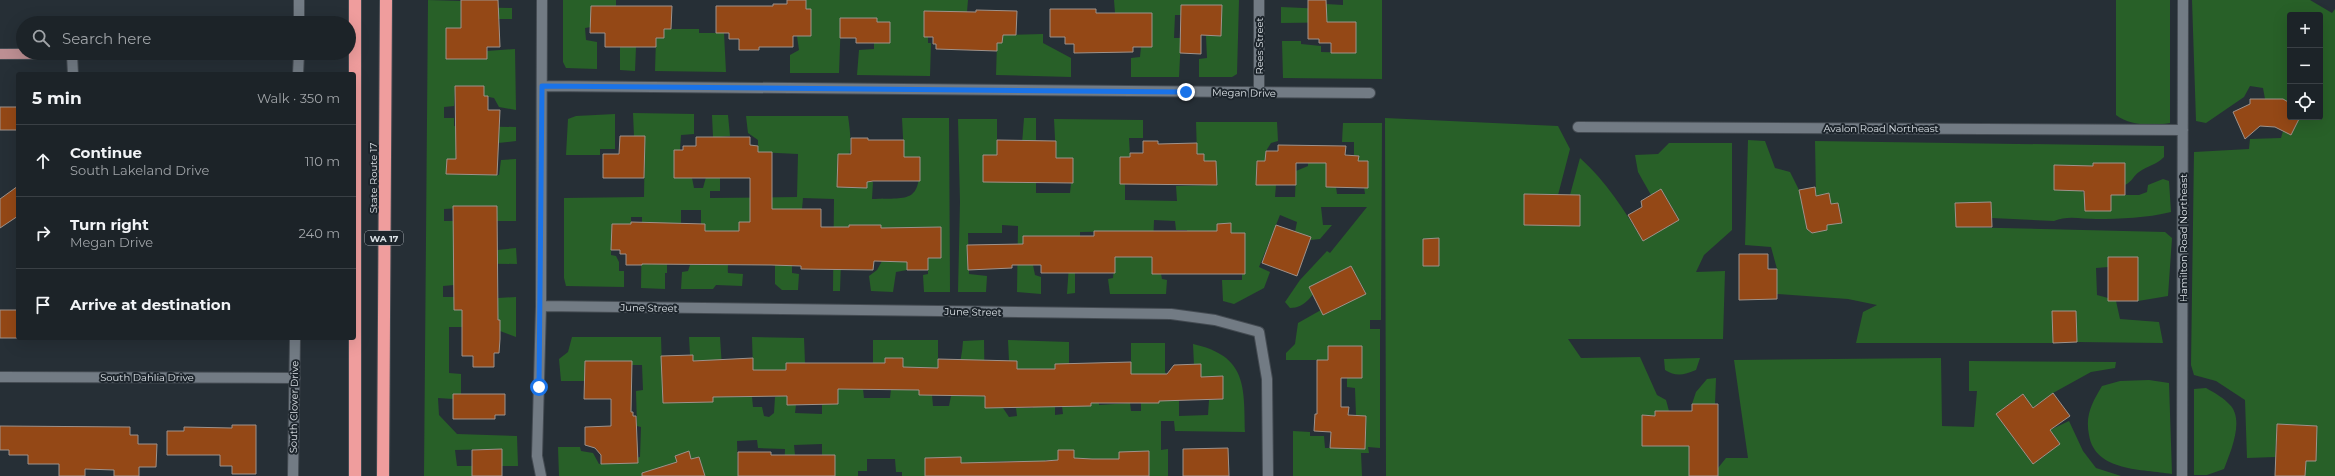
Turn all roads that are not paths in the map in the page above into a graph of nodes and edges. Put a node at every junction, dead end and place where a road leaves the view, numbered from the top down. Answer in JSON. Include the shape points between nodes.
{"nodes":[{"id":1,"x":299,"y":0,"type":"edge"},
{"id":2,"x":355,"y":0,"type":"edge"},
{"id":3,"x":386,"y":0,"type":"edge"},
{"id":4,"x":542,"y":0,"type":"edge"},
{"id":5,"x":1259,"y":0,"type":"edge"},
{"id":6,"x":2183,"y":0,"type":"edge"},
{"id":7,"x":299,"y":16,"type":"edge"},
{"id":8,"x":355,"y":16,"type":"edge"},
{"id":9,"x":0,"y":54,"type":"edge"},
{"id":10,"x":16,"y":54,"type":"edge"},
{"id":11,"x":72,"y":60,"type":"edge"},
{"id":12,"x":299,"y":60,"type":"edge"},
{"id":13,"x":355,"y":60,"type":"edge"},
{"id":14,"x":73,"y":72,"type":"edge"},
{"id":15,"x":298,"y":72,"type":"edge"},
{"id":16,"x":355,"y":72,"type":"edge"},
{"id":17,"x":542,"y":86,"type":"junction"},
{"id":18,"x":1259,"y":93,"type":"junction"},
{"id":19,"x":1370,"y":93,"type":"dead end"},
{"id":20,"x":1578,"y":127,"type":"dead end"},
{"id":21,"x":2183,"y":130,"type":"junction"},
{"id":22,"x":541,"y":306,"type":"junction"},
{"id":23,"x":295,"y":340,"type":"edge"},
{"id":24,"x":355,"y":340,"type":"edge"},
{"id":25,"x":0,"y":377,"type":"edge"},
{"id":26,"x":295,"y":378,"type":"junction"},
{"id":27,"x":293,"y":476,"type":"edge"},
{"id":28,"x":355,"y":476,"type":"edge"},
{"id":29,"x":383,"y":476,"type":"edge"},
{"id":30,"x":541,"y":476,"type":"edge"},
{"id":31,"x":1268,"y":476,"type":"edge"},
{"id":32,"x":2182,"y":476,"type":"edge"}],
"edges":[{"from":1,"to":7,"type":"street"},
{"from":2,"to":8,"type":"highway","name":"State Route 17","number":"WA 17"},
{"from":3,"to":29,"type":"highway","name":"State Route 17","number":"WA 17"},
{"from":4,"to":17,"type":"street"},
{"from":5,"to":18,"type":"street","name":"Rees Street"},
{"from":6,"to":21,"type":"street","name":"Hamilton Road Northeast"},
{"from":9,"to":10,"type":"main road"},
{"from":11,"to":14,"type":"street"},
{"from":12,"to":15,"type":"street"},
{"from":13,"to":16,"type":"highway","name":"State Route 17","number":"WA 17"},
{"from":17,"to":18,"type":"street","name":"Megan Drive"},
{"from":17,"to":22,"type":"street"},
{"from":18,"to":19,"type":"street","name":"Megan Drive"},
{"from":20,"to":21,"type":"street","name":"Avalon Road Northeast"},
{"from":21,"to":32,"type":"street","name":"Hamilton Road Northeast"},
{"from":22,"to":30,"type":"street","via":[[537,456]]},
{"from":22,"to":31,"type":"street","name":"June Street","via":[[1171,314],[1215,320],[1259,332],[1267,379]]},
{"from":23,"to":26,"type":"street","name":"South Clover Drive"},
{"from":24,"to":28,"type":"highway","name":"State Route 17","number":"WA 17"},
{"from":25,"to":26,"type":"street","name":"South Dahlia Drive"},
{"from":26,"to":27,"type":"street","name":"South Clover Drive"}]}
